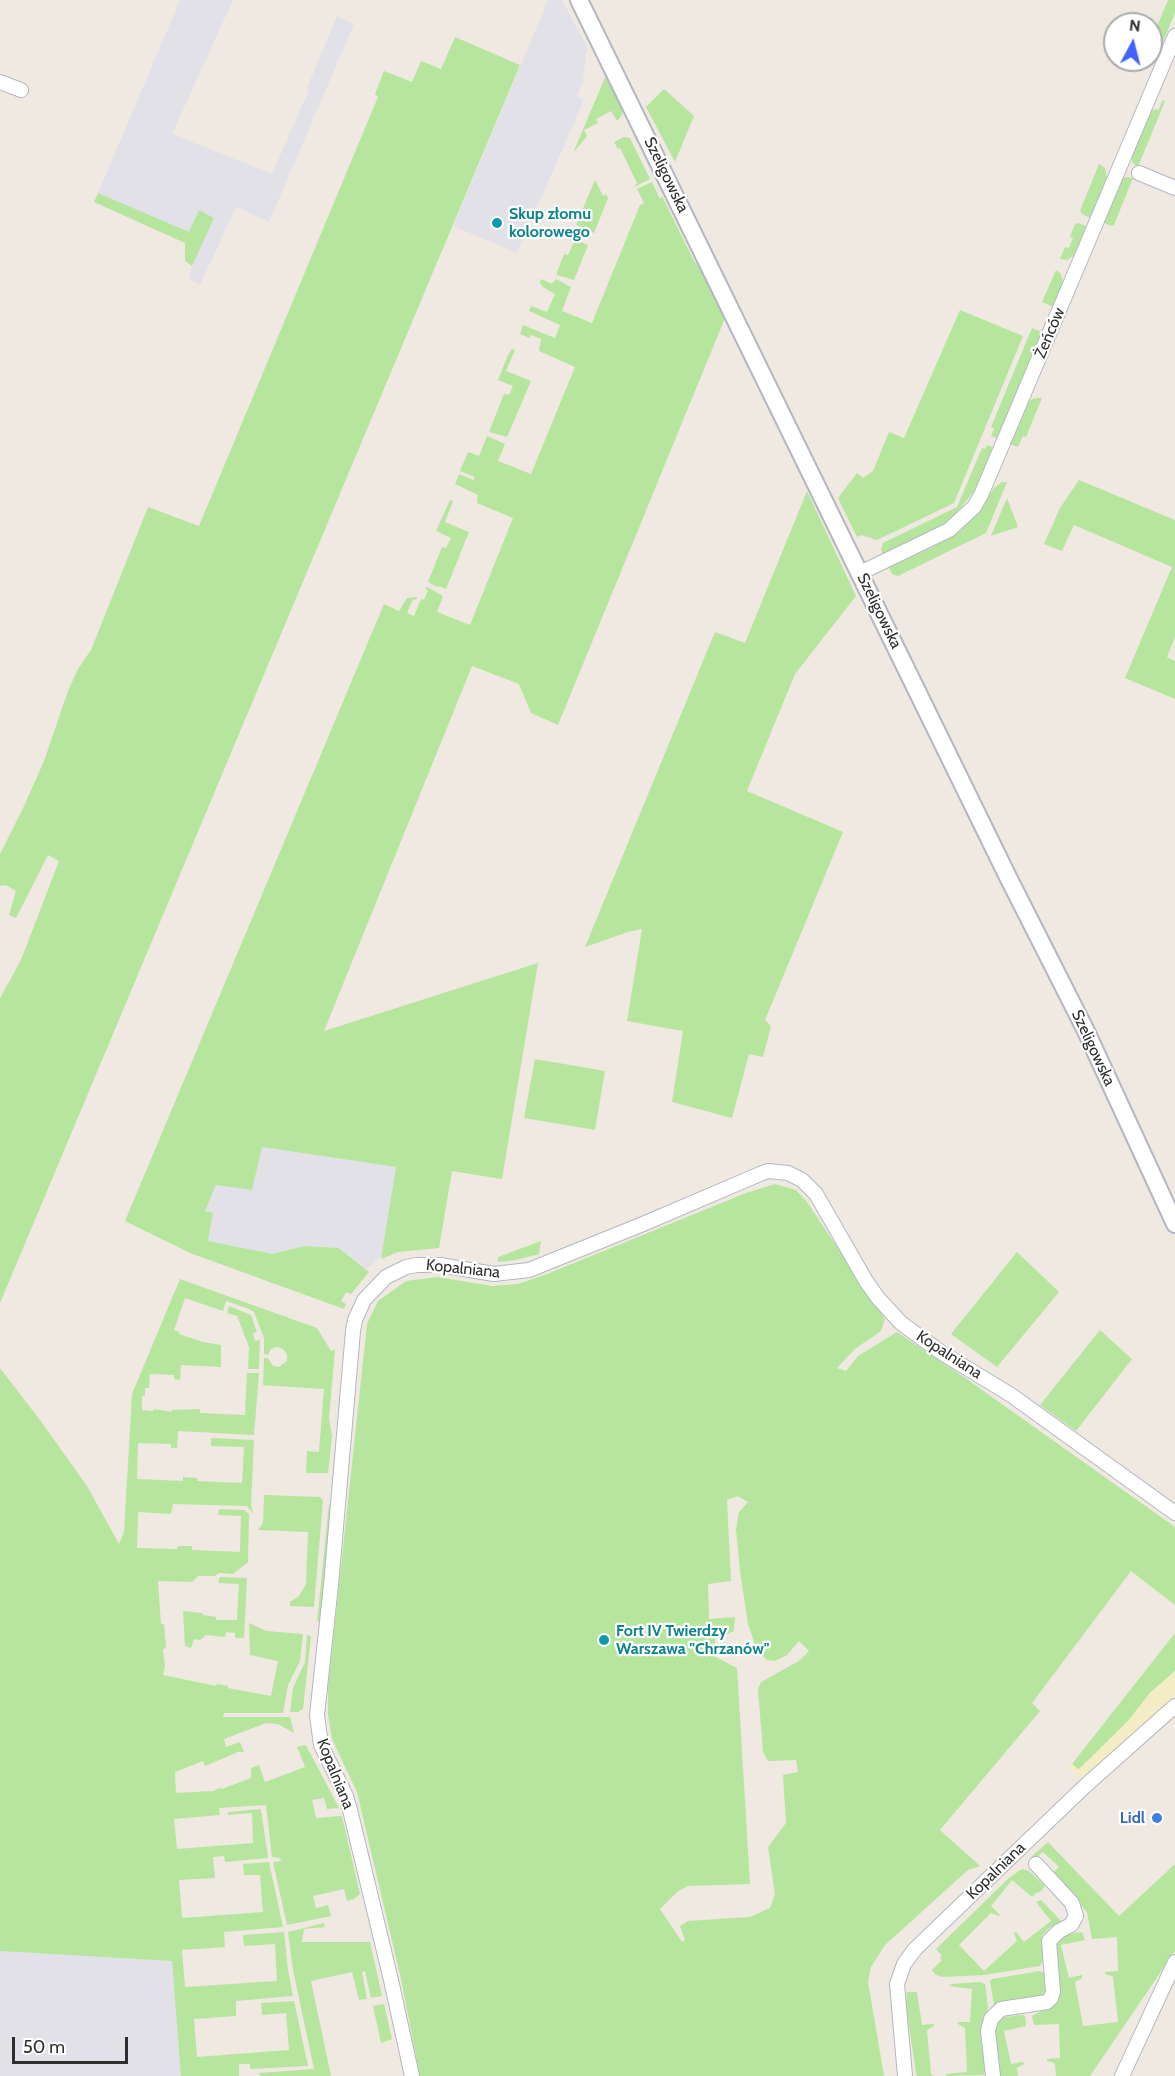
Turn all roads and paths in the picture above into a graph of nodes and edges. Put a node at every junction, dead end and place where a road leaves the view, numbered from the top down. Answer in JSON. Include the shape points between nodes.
{"nodes":[{"id":1,"x":579,"y":0,"type":"edge"},
{"id":2,"x":1175,"y":36,"type":"edge"},
{"id":3,"x":0,"y":82,"type":"edge"},
{"id":4,"x":21,"y":90,"type":"dead end"},
{"id":5,"x":1139,"y":173,"type":"dead end"},
{"id":6,"x":1175,"y":188,"type":"edge"},
{"id":7,"x":860,"y":573,"type":"junction"},
{"id":8,"x":1175,"y":1224,"type":"edge"},
{"id":9,"x":1175,"y":1513,"type":"edge"},
{"id":10,"x":1175,"y":1706,"type":"edge"},
{"id":11,"x":1036,"y":1864,"type":"dead end"},
{"id":12,"x":1175,"y":1962,"type":"edge"},
{"id":13,"x":412,"y":2076,"type":"edge"},
{"id":14,"x":905,"y":2076,"type":"edge"},
{"id":15,"x":993,"y":2076,"type":"edge"},
{"id":16,"x":1122,"y":2076,"type":"edge"}],
"edges":[{"from":1,"to":7,"type":"street","name":"Szeligowska"},
{"from":2,"to":7,"type":"street","name":"Żeńców","via":[[974,507],[949,530]]},
{"from":3,"to":4,"type":"street"},
{"from":5,"to":6,"type":"street"},
{"from":7,"to":8,"type":"street","name":"Szeligowska","via":[[1085,1029]]},
{"from":9,"to":13,"type":"street","name":"Kopalniana","via":[[1011,1395],[901,1323],[866,1281],[816,1194],[788,1173],[759,1174],[529,1270],[494,1274],[417,1265],[386,1277],[364,1300],[352,1335],[317,1715],[321,1745],[348,1803]]},
{"from":10,"to":14,"type":"street","name":"Kopalniana","via":[[1045,1824],[909,1956],[897,1984]]},
{"from":11,"to":15,"type":"street","via":[[1072,1903],[1076,1916],[1071,1925],[1049,1941],[1051,1998],[1047,2002],[1001,2009],[991,2019],[988,2031]]},
{"from":12,"to":16,"type":"street"}]}
